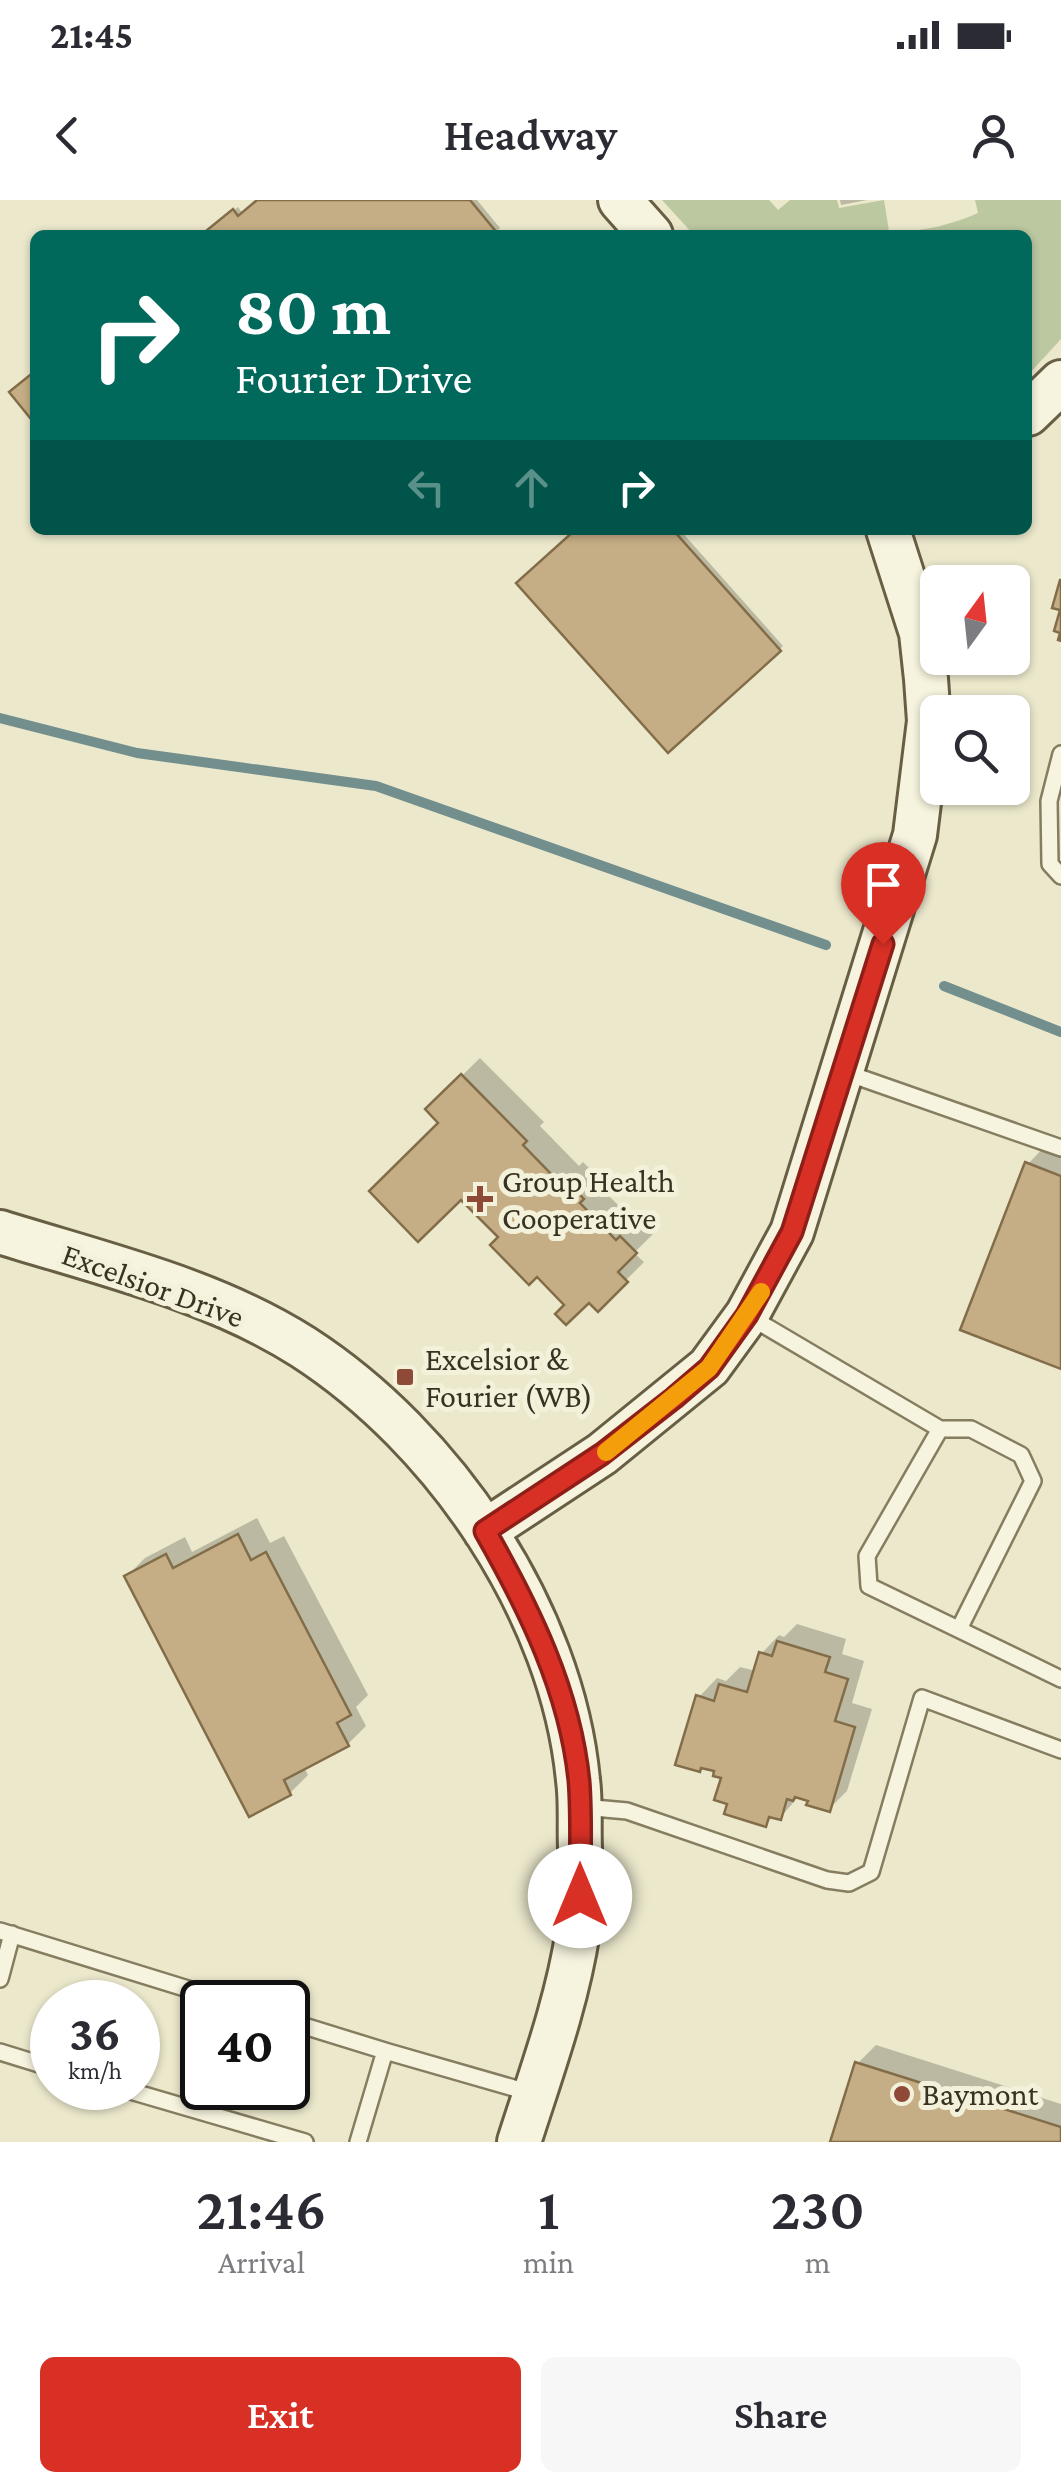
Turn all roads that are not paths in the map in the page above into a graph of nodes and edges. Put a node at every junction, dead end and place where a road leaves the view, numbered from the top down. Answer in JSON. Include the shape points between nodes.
{"nodes":[{"id":1,"x":620,"y":200,"type":"edge"},
{"id":2,"x":647,"y":230,"type":"edge"},
{"id":3,"x":1061,"y":382,"type":"edge"},
{"id":4,"x":1032,"y":410,"type":"edge"},
{"id":5,"x":890,"y":535,"type":"edge"},
{"id":6,"x":1061,"y":754,"type":"edge"},
{"id":7,"x":1061,"y":876,"type":"edge"},
{"id":8,"x":844,"y":1072,"type":"junction"},
{"id":9,"x":1061,"y":1148,"type":"edge"},
{"id":10,"x":0,"y":1232,"type":"edge"},
{"id":11,"x":747,"y":1315,"type":"junction"},
{"id":12,"x":940,"y":1429,"type":"junction"},
{"id":13,"x":485,"y":1531,"type":"junction"},
{"id":14,"x":958,"y":1629,"type":"junction"},
{"id":15,"x":1061,"y":1679,"type":"edge"},
{"id":16,"x":1061,"y":1750,"type":"edge"},
{"id":17,"x":579,"y":1807,"type":"junction"},
{"id":18,"x":6,"y":1932,"type":"edge"},
{"id":19,"x":0,"y":1979,"type":"edge"},
{"id":20,"x":180,"y":1986,"type":"edge"},
{"id":21,"x":310,"y":2027,"type":"edge"},
{"id":22,"x":386,"y":2051,"type":"junction"},
{"id":23,"x":0,"y":2052,"type":"edge"},
{"id":24,"x":30,"y":2061,"type":"edge"},
{"id":25,"x":534,"y":2094,"type":"junction"},
{"id":26,"x":160,"y":2100,"type":"edge"},
{"id":27,"x":304,"y":2142,"type":"edge"},
{"id":28,"x":358,"y":2142,"type":"edge"},
{"id":29,"x":520,"y":2142,"type":"edge"}],
"edges":[{"from":1,"to":2,"type":"street"},
{"from":3,"to":4,"type":"street"},
{"from":5,"to":8,"type":"street","via":[[921,633],[928,720],[915,835]]},
{"from":6,"to":7,"type":"lane","via":[[1049,801],[1050,864]]},
{"from":8,"to":9,"type":"lane"},
{"from":8,"to":11,"type":"street","via":[[792,1232]]},
{"from":10,"to":13,"type":"street","name":"Excelsior Drive","via":[[191,1292],[302,1347],[432,1458]]},
{"from":11,"to":12,"type":"lane"},
{"from":11,"to":13,"type":"street","via":[[709,1368],[661,1409]]},
{"from":12,"to":14,"type":"lane","via":[[866,1556],[870,1586]]},
{"from":12,"to":14,"type":"lane","via":[[971,1429],[1021,1454],[1032,1481]]},
{"from":13,"to":17,"type":"street","name":"Excelsior Drive","via":[[548,1658],[566,1715]]},
{"from":14,"to":15,"type":"lane"},
{"from":16,"to":17,"type":"lane","via":[[922,1698],[871,1872],[849,1883],[627,1811]]},
{"from":17,"to":25,"type":"street","name":"Excelsior Drive","via":[[579,1928]]},
{"from":18,"to":19,"type":"lane"},
{"from":18,"to":20,"type":"lane"},
{"from":21,"to":22,"type":"lane"},
{"from":22,"to":25,"type":"lane"},
{"from":22,"to":28,"type":"lane"},
{"from":23,"to":24,"type":"lane"},
{"from":25,"to":29,"type":"street","name":"Excelsior Drive"},
{"from":26,"to":27,"type":"lane"}]}
